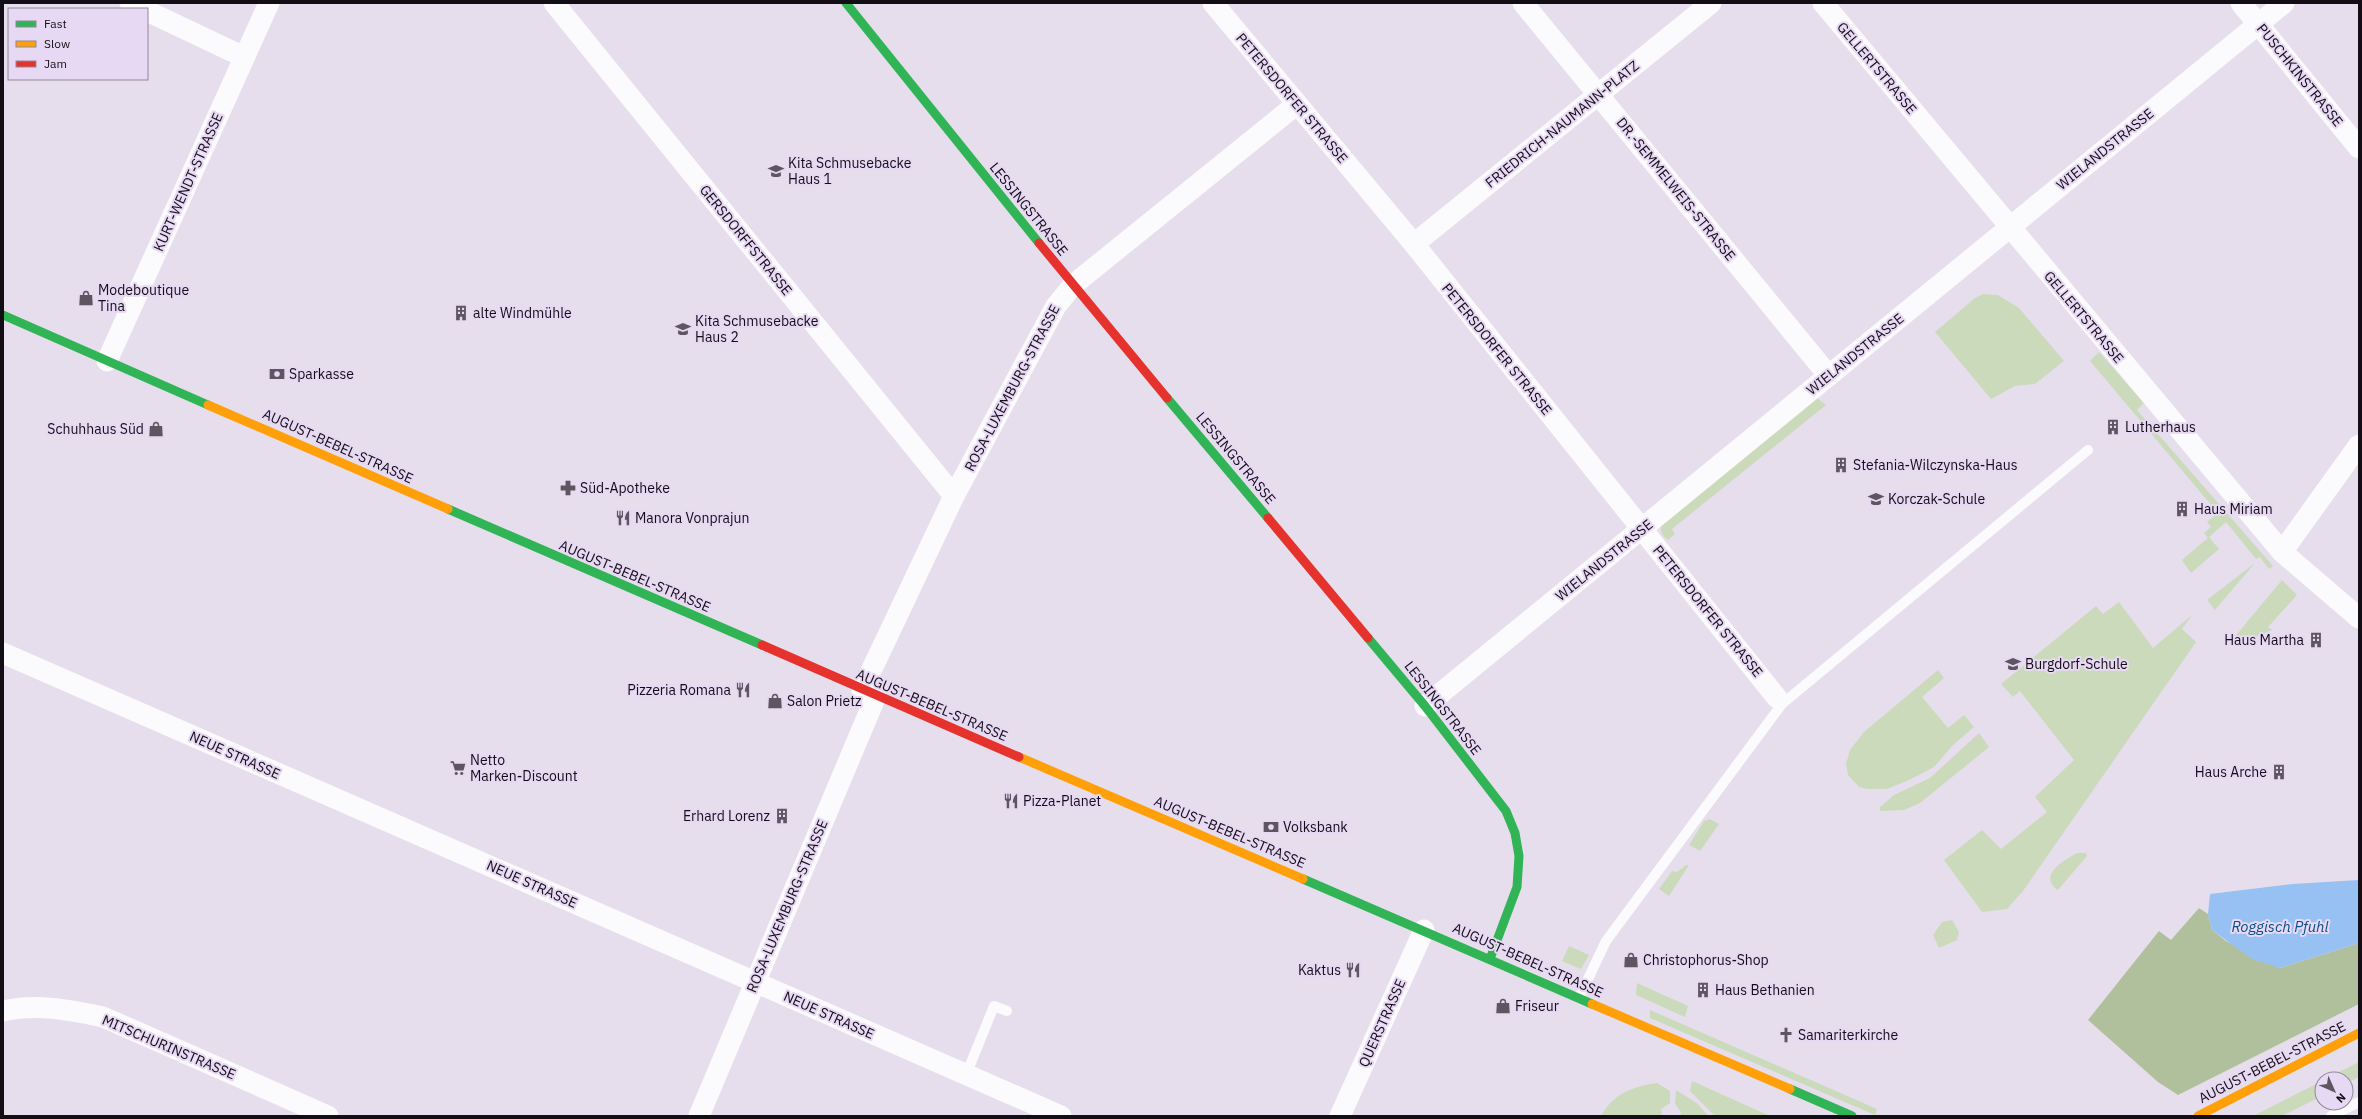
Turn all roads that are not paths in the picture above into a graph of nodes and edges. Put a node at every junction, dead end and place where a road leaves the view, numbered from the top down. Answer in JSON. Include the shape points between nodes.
{"nodes":[{"id":1,"x":130,"y":3,"type":"edge"},
{"id":2,"x":269,"y":3,"type":"edge"},
{"id":3,"x":554,"y":3,"type":"edge"},
{"id":4,"x":846,"y":3,"type":"edge"},
{"id":5,"x":1213,"y":3,"type":"edge"},
{"id":6,"x":1523,"y":3,"type":"edge"},
{"id":7,"x":1711,"y":3,"type":"edge"},
{"id":8,"x":1823,"y":3,"type":"edge"},
{"id":9,"x":2241,"y":3,"type":"edge"},
{"id":10,"x":2284,"y":3,"type":"edge"},
{"id":11,"x":140,"y":8,"type":"edge"},
{"id":12,"x":148,"y":11,"type":"edge"},
{"id":13,"x":2258,"y":24,"type":"junction"},
{"id":14,"x":244,"y":57,"type":"junction"},
{"id":15,"x":1598,"y":95,"type":"junction"},
{"id":16,"x":1297,"y":104,"type":"junction"},
{"id":17,"x":2359,"y":148,"type":"edge"},
{"id":18,"x":2009,"y":228,"type":"junction"},
{"id":19,"x":1414,"y":244,"type":"junction"},
{"id":20,"x":1073,"y":285,"type":"junction"},
{"id":21,"x":3,"y":316,"type":"edge"},
{"id":22,"x":107,"y":361,"type":"junction"},
{"id":23,"x":1828,"y":376,"type":"junction"},
{"id":24,"x":2359,"y":445,"type":"edge"},
{"id":25,"x":2088,"y":450,"type":"dead end"},
{"id":26,"x":954,"y":496,"type":"junction"},
{"id":27,"x":1642,"y":529,"type":"junction"},
{"id":28,"x":2282,"y":552,"type":"junction"},
{"id":29,"x":2359,"y":618,"type":"edge"},
{"id":30,"x":3,"y":653,"type":"edge"},
{"id":31,"x":870,"y":693,"type":"junction"},
{"id":32,"x":1778,"y":698,"type":"dead end"},
{"id":33,"x":1425,"y":706,"type":"junction"},
{"id":34,"x":1424,"y":930,"type":"junction"},
{"id":35,"x":1490,"y":959,"type":"junction"},
{"id":36,"x":755,"y":982,"type":"junction"},
{"id":37,"x":1579,"y":998,"type":"junction"},
{"id":38,"x":3,"y":1011,"type":"edge"},
{"id":39,"x":1007,"y":1011,"type":"dead end"},
{"id":40,"x":2359,"y":1033,"type":"edge"},
{"id":41,"x":966,"y":1075,"type":"junction"},
{"id":42,"x":2359,"y":1102,"type":"edge"},
{"id":43,"x":328,"y":1116,"type":"edge"},
{"id":44,"x":699,"y":1116,"type":"edge"},
{"id":45,"x":1061,"y":1116,"type":"edge"},
{"id":46,"x":1340,"y":1116,"type":"edge"},
{"id":47,"x":1852,"y":1116,"type":"edge"},
{"id":48,"x":2198,"y":1116,"type":"edge"},
{"id":49,"x":2331,"y":1116,"type":"edge"}],
"edges":[{"from":1,"to":11,"type":"street"},
{"from":2,"to":14,"type":"street","name":"KURT-WENDT-STRASSE"},
{"from":3,"to":26,"type":"street","name":"GERSDORFFSTRASSE"},
{"from":4,"to":20,"type":"main road","name":"LESSINGSTRASSE"},
{"from":5,"to":16,"type":"street","name":"PETERSDORFER STRASSE"},
{"from":6,"to":15,"type":"street","name":"DR.-SEMMELWEIS-STRASSE"},
{"from":7,"to":15,"type":"street","name":"FRIEDRICH-NAUMANN-PLATZ"},
{"from":8,"to":18,"type":"street","name":"GELLERTSTRASSE"},
{"from":9,"to":13,"type":"street","name":"PUSCHKINSTRASSE"},
{"from":10,"to":13,"type":"street","name":"WIELANDSTRASSE"},
{"from":12,"to":14,"type":"street"},
{"from":13,"to":17,"type":"street","name":"PUSCHKINSTRASSE"},
{"from":13,"to":18,"type":"street","name":"WIELANDSTRASSE"},
{"from":14,"to":22,"type":"street","name":"KURT-WENDT-STRASSE"},
{"from":15,"to":19,"type":"street","name":"FRIEDRICH-NAUMANN-PLATZ"},
{"from":15,"to":23,"type":"street","name":"DR.-SEMMELWEIS-STRASSE"},
{"from":16,"to":19,"type":"street","name":"PETERSDORFER STRASSE"},
{"from":16,"to":20,"type":"street","name":"ROSA-LUXEMBURG-STRASSE"},
{"from":18,"to":23,"type":"street","name":"WIELANDSTRASSE"},
{"from":18,"to":28,"type":"street","name":"GELLERTSTRASSE"},
{"from":19,"to":27,"type":"street","name":"PETERSDORFER STRASSE"},
{"from":20,"to":26,"type":"street","name":"ROSA-LUXEMBURG-STRASSE","via":[[1056,306]]},
{"from":20,"to":33,"type":"main road","name":"LESSINGSTRASSE"},
{"from":21,"to":22,"type":"main road","name":"AUGUST-BEBEL-STRASSE"},
{"from":22,"to":31,"type":"main road","name":"AUGUST-BEBEL-STRASSE"},
{"from":23,"to":27,"type":"street","name":"WIELANDSTRASSE"},
{"from":24,"to":28,"type":"street"},
{"from":25,"to":37,"type":"lane","via":[[1782,704],[1606,941]]},
{"from":26,"to":31,"type":"street","name":"ROSA-LUXEMBURG-STRASSE"},
{"from":27,"to":32,"type":"street","name":"PETERSDORFER STRASSE"},
{"from":27,"to":33,"type":"street","name":"WIELANDSTRASSE"},
{"from":28,"to":29,"type":"street","name":"GELLERTSTRASSE"},
{"from":30,"to":36,"type":"street","name":"NEUE STRASSE"},
{"from":31,"to":34,"type":"main road","name":"AUGUST-BEBEL-STRASSE"},
{"from":31,"to":36,"type":"street","name":"ROSA-LUXEMBURG-STRASSE"},
{"from":33,"to":35,"type":"main road","name":"LESSINGSTRASSE","via":[[1506,812],[1515,833],[1519,856],[1518,887]]},
{"from":34,"to":35,"type":"main road","name":"AUGUST-BEBEL-STRASSE"},
{"from":34,"to":46,"type":"street","name":"QUERSTRASSE"},
{"from":35,"to":37,"type":"main road","name":"AUGUST-BEBEL-STRASSE"},
{"from":36,"to":41,"type":"street","name":"NEUE STRASSE"},
{"from":36,"to":44,"type":"street","name":"ROSA-LUXEMBURG-STRASSE"},
{"from":37,"to":47,"type":"main road","name":"AUGUST-BEBEL-STRASSE"},
{"from":38,"to":43,"type":"street","name":"MITSCHURINSTRASSE","via":[[22,1006],[68,1009],[102,1017]]},
{"from":39,"to":41,"type":"lane","via":[[994,1006]]},
{"from":40,"to":48,"type":"main road","name":"AUGUST-BEBEL-STRASSE"},
{"from":41,"to":45,"type":"street","name":"NEUE STRASSE"},
{"from":42,"to":49,"type":"lane"}]}
